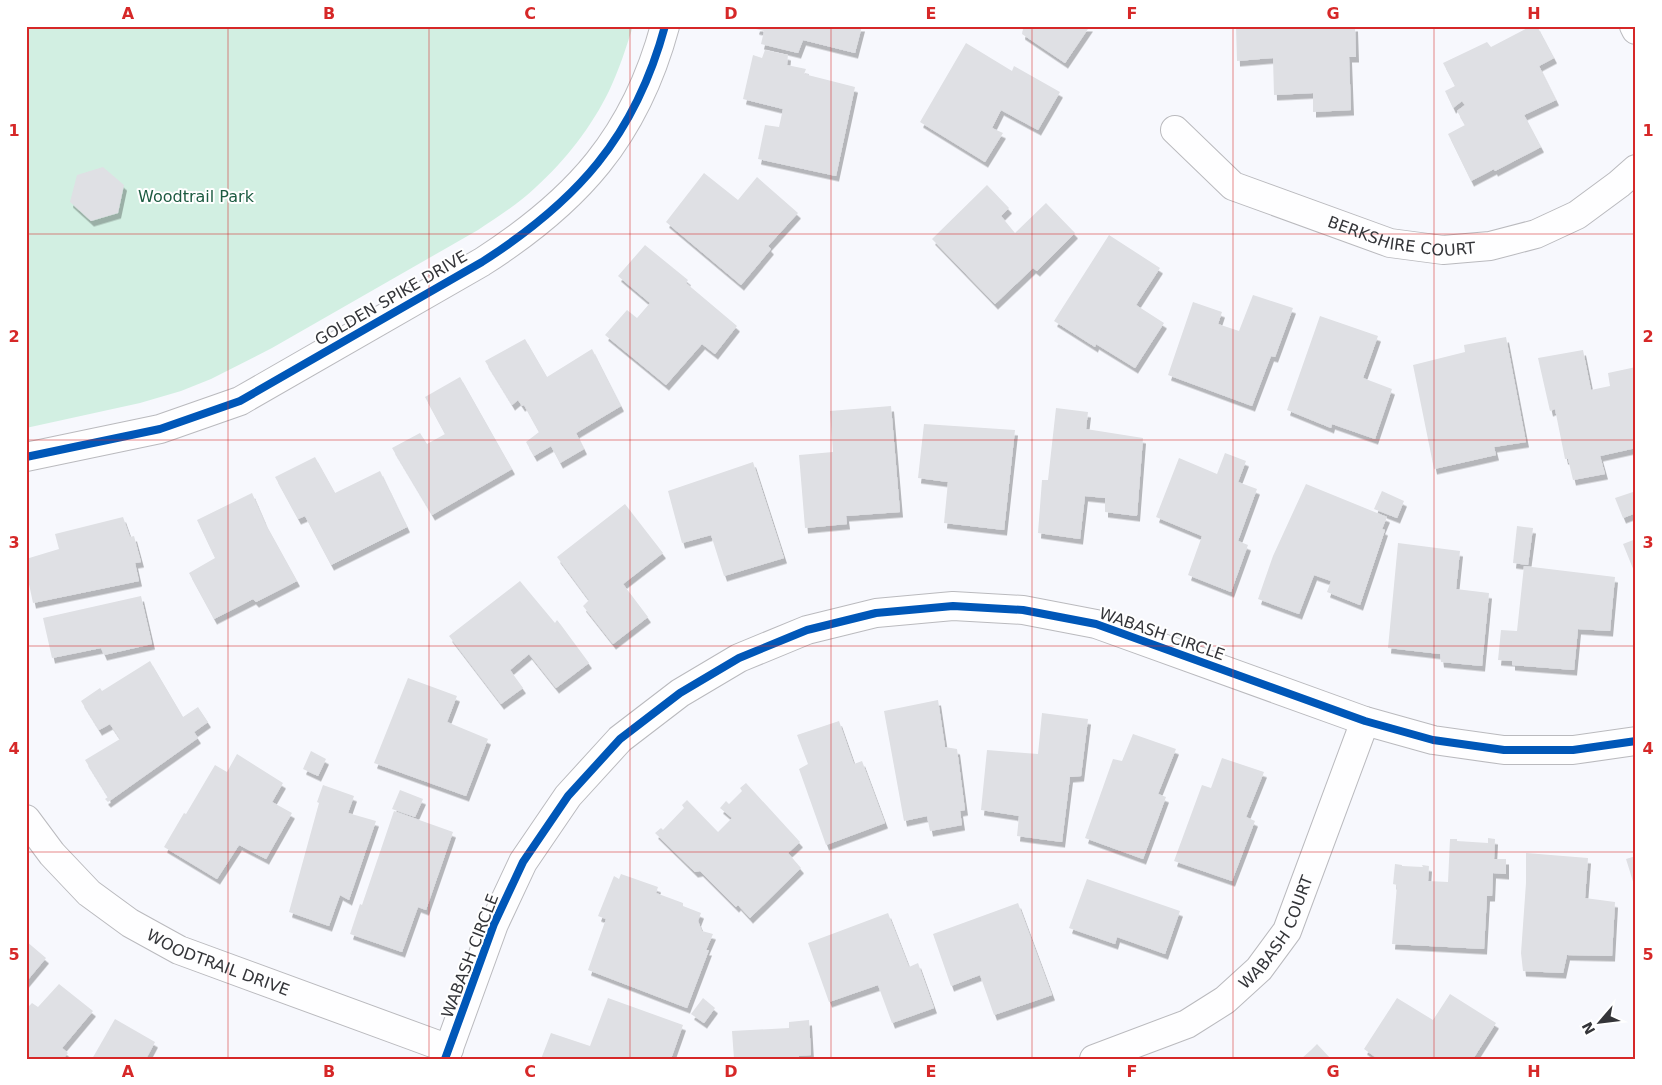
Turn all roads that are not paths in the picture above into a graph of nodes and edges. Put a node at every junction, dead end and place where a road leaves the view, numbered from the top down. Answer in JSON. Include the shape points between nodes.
{"nodes":[{"id":1,"x":666,"y":26,"type":"edge"},
{"id":2,"x":1634,"y":26,"type":"edge"},
{"id":3,"x":1636,"y":30,"type":"edge"},
{"id":4,"x":1175,"y":130,"type":"dead end"},
{"id":5,"x":1636,"y":168,"type":"edge"},
{"id":6,"x":26,"y":457,"type":"edge"},
{"id":7,"x":1365,"y":721,"type":"junction"},
{"id":8,"x":1636,"y":741,"type":"edge"},
{"id":9,"x":26,"y":818,"type":"edge"},
{"id":10,"x":447,"y":1054,"type":"edge"},
{"id":11,"x":1094,"y":1059,"type":"edge"}],
"edges":[{"from":1,"to":6,"type":"street","name":"GOLDEN SPIKE DRIVE","via":[[651,74],[625,126],[607,152],[565,199],[514,241],[240,401],[160,429]]},
{"from":2,"to":3,"type":"street"},
{"from":4,"to":5,"type":"street","name":"BERKSHIRE COURT","via":[[1233,186],[1390,243],[1443,250],[1490,246],[1536,234],[1577,215]]},
{"from":7,"to":8,"type":"street","name":"WABASH CIRCLE","via":[[1432,740],[1504,750],[1573,750]]},
{"from":7,"to":10,"type":"street","name":"WABASH CIRCLE","via":[[1096,624],[1023,610],[953,606],[876,614],[807,630],[739,658],[680,693],[620,739],[568,796],[523,862],[498,915]]},
{"from":7,"to":11,"type":"street","name":"WABASH COURT","via":[[1287,932],[1259,969],[1225,1000],[1186,1024]]},
{"from":9,"to":10,"type":"street","name":"WOODTRAIL DRIVE","via":[[52,854],[89,893],[130,923],[179,950]]}]}
